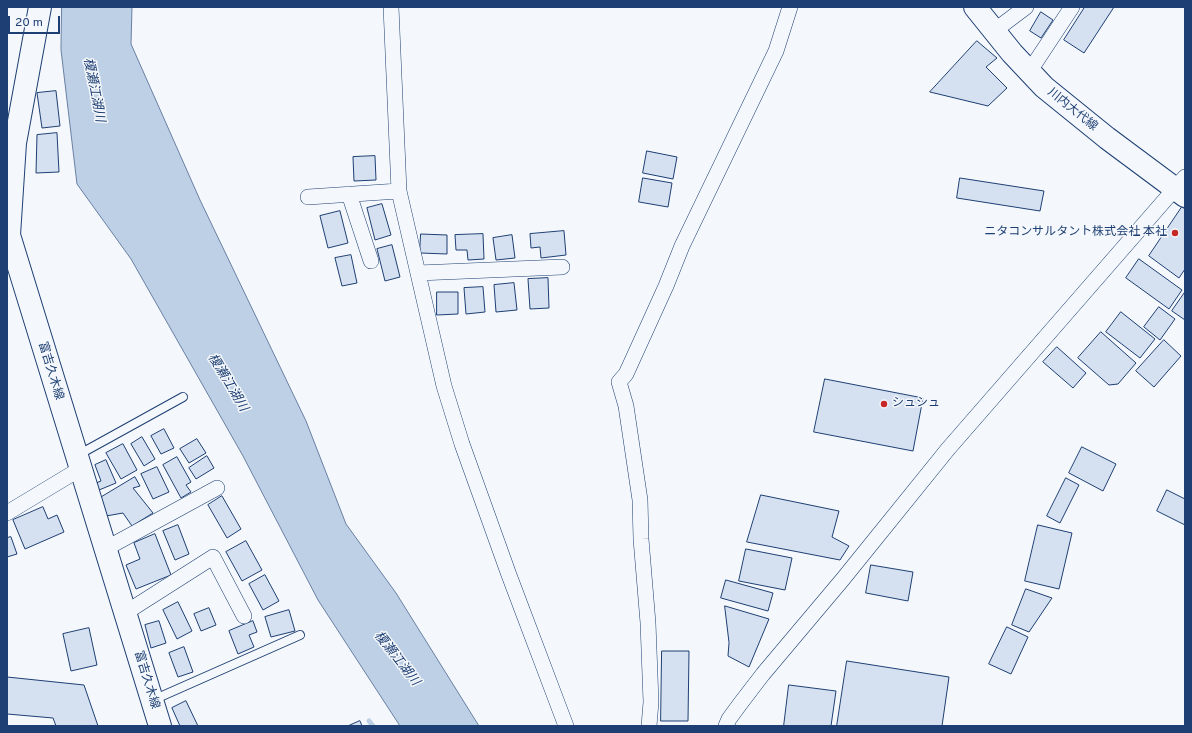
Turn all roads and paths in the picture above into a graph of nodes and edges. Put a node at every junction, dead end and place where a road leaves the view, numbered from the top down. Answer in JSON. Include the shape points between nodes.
{"nodes":[{"id":1,"x":40,"y":7,"type":"edge"},
{"id":2,"x":391,"y":7,"type":"edge"},
{"id":3,"x":790,"y":7,"type":"edge"},
{"id":4,"x":975,"y":7,"type":"edge"},
{"id":5,"x":1026,"y":7,"type":"edge"},
{"id":6,"x":1072,"y":7,"type":"edge"},
{"id":7,"x":994,"y":31,"type":"junction"},
{"id":8,"x":1029,"y":72,"type":"junction"},
{"id":9,"x":1182,"y":188,"type":"edge"},
{"id":10,"x":399,"y":191,"type":"junction"},
{"id":11,"x":349,"y":194,"type":"junction"},
{"id":12,"x":308,"y":197,"type":"dead end"},
{"id":13,"x":371,"y":261,"type":"dead end"},
{"id":14,"x":562,"y":266,"type":"dead end"},
{"id":15,"x":418,"y":273,"type":"junction"},
{"id":16,"x":183,"y":397,"type":"dead end"},
{"id":17,"x":78,"y":463,"type":"junction"},
{"id":18,"x":216,"y":488,"type":"dead end"},
{"id":19,"x":7,"y":513,"type":"edge"},
{"id":20,"x":105,"y":549,"type":"junction"},
{"id":21,"x":125,"y":613,"type":"junction"},
{"id":22,"x":244,"y":616,"type":"dead end"},
{"id":23,"x":300,"y":635,"type":"dead end"},
{"id":24,"x":152,"y":700,"type":"junction"},
{"id":25,"x":160,"y":726,"type":"edge"},
{"id":26,"x":566,"y":726,"type":"edge"},
{"id":27,"x":649,"y":726,"type":"edge"},
{"id":28,"x":726,"y":726,"type":"edge"}],
"edges":[{"from":1,"to":17,"type":"main road","name":"富吉久木線","via":[[15,143],[9,235]]},
{"from":2,"to":10,"type":"street"},
{"from":3,"to":27,"type":"street","via":[[776,52],[682,246],[626,374],[619,382],[626,406],[640,500],[648,623],[651,702]]},
{"from":4,"to":7,"type":"main road","name":"川内大代線"},
{"from":5,"to":7,"type":"street"},
{"from":6,"to":8,"type":"street"},
{"from":7,"to":8,"type":"main road","name":"川内大代線"},
{"from":8,"to":9,"type":"main road","name":"川内大代線","via":[[1049,92],[1107,138]]},
{"from":9,"to":28,"type":"street","via":[[948,449],[763,674]]},
{"from":10,"to":11,"type":"street"},
{"from":10,"to":15,"type":"street"},
{"from":11,"to":12,"type":"street"},
{"from":11,"to":13,"type":"street"},
{"from":14,"to":15,"type":"street"},
{"from":15,"to":26,"type":"street","via":[[444,386],[462,444]]},
{"from":16,"to":17,"type":"lane"},
{"from":17,"to":19,"type":"street"},
{"from":17,"to":20,"type":"main road","name":"富吉久木線"},
{"from":18,"to":20,"type":"street"},
{"from":20,"to":21,"type":"main road","name":"富吉久木線"},
{"from":21,"to":22,"type":"street","via":[[213,557]]},
{"from":21,"to":24,"type":"main road","name":"富吉久木線"},
{"from":23,"to":24,"type":"lane"},
{"from":24,"to":25,"type":"main road","name":"富吉久木線"}]}
